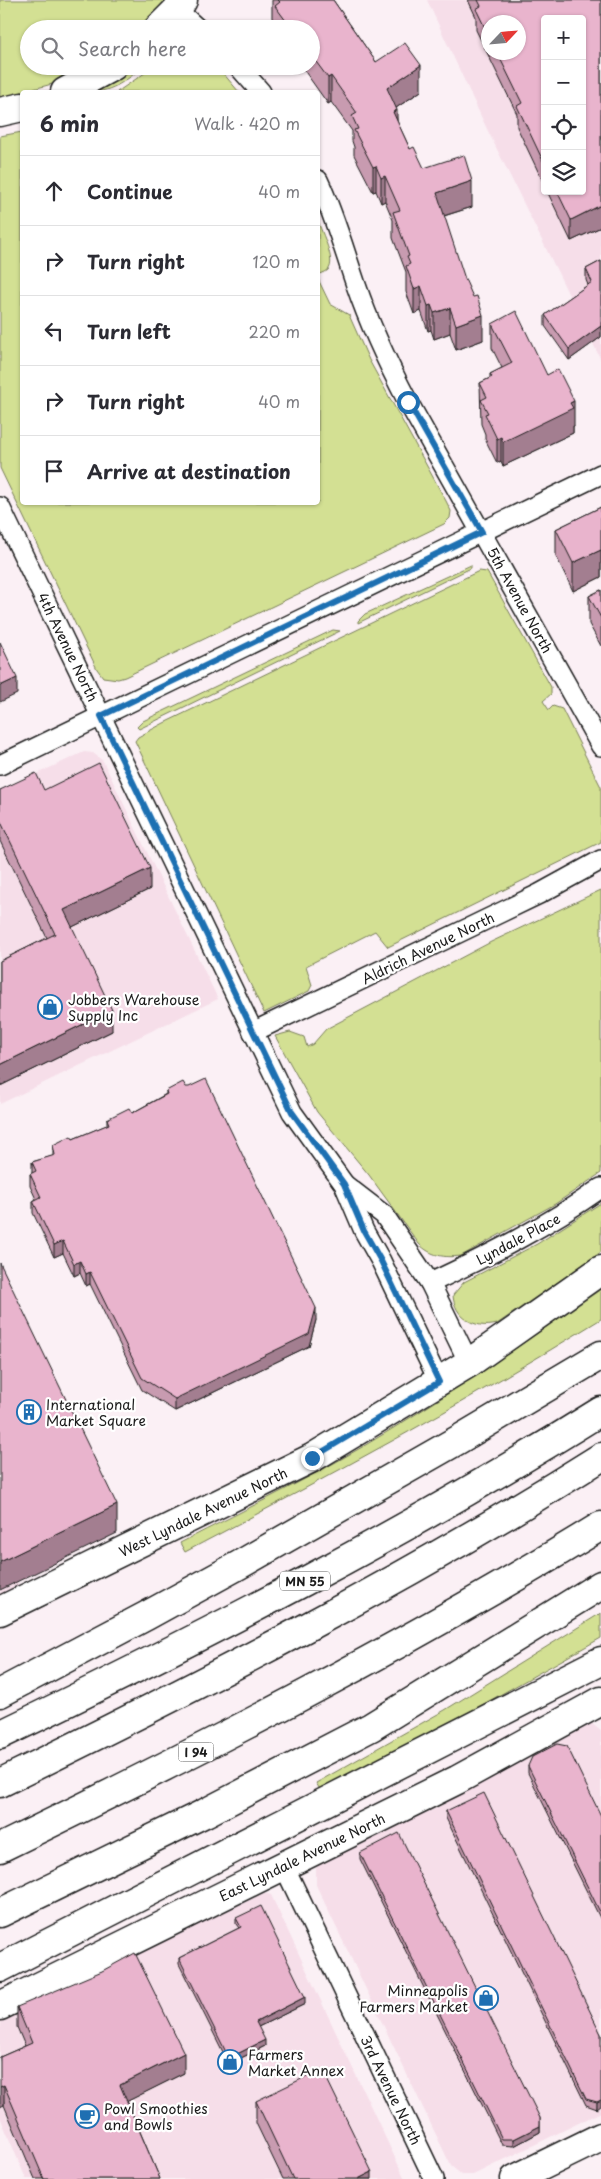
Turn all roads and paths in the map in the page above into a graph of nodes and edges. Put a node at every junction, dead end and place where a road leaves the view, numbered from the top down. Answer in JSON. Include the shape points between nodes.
{"nodes":[{"id":1,"x":180,"y":5,"type":"edge"},
{"id":2,"x":166,"y":20,"type":"edge"},
{"id":3,"x":191,"y":20,"type":"edge"},
{"id":4,"x":96,"y":75,"type":"edge"},
{"id":5,"x":246,"y":75,"type":"edge"},
{"id":6,"x":69,"y":90,"type":"edge"},
{"id":7,"x":259,"y":90,"type":"edge"},
{"id":8,"x":20,"y":108,"type":"edge"},
{"id":9,"x":0,"y":112,"type":"edge"},
{"id":10,"x":320,"y":184,"type":"edge"},
{"id":11,"x":601,"y":474,"type":"edge"},
{"id":12,"x":0,"y":507,"type":"edge"},
{"id":13,"x":482,"y":532,"type":"junction"},
{"id":14,"x":101,"y":716,"type":"junction"},
{"id":15,"x":601,"y":746,"type":"edge"},
{"id":16,"x":0,"y":765,"type":"edge"},
{"id":17,"x":601,"y":860,"type":"edge"},
{"id":18,"x":253,"y":1032,"type":"junction"},
{"id":19,"x":344,"y":1184,"type":"junction"},
{"id":20,"x":601,"y":1188,"type":"edge"},
{"id":21,"x":601,"y":1270,"type":"edge"},
{"id":22,"x":430,"y":1283,"type":"junction"},
{"id":23,"x":601,"y":1355,"type":"edge"},
{"id":24,"x":469,"y":1363,"type":"junction"},
{"id":25,"x":439,"y":1382,"type":"junction"},
{"id":26,"x":601,"y":1411,"type":"edge"},
{"id":27,"x":601,"y":1457,"type":"edge"},
{"id":28,"x":601,"y":1526,"type":"edge"},
{"id":29,"x":601,"y":1585,"type":"edge"},
{"id":30,"x":0,"y":1611,"type":"edge"},
{"id":31,"x":601,"y":1661,"type":"edge"},
{"id":32,"x":42,"y":1672,"type":"junction"},
{"id":33,"x":0,"y":1684,"type":"edge"},
{"id":34,"x":0,"y":1692,"type":"edge"},
{"id":35,"x":601,"y":1701,"type":"edge"},
{"id":36,"x":0,"y":1735,"type":"edge"},
{"id":37,"x":0,"y":1783,"type":"edge"},
{"id":38,"x":0,"y":1848,"type":"edge"},
{"id":39,"x":284,"y":1866,"type":"junction"},
{"id":40,"x":0,"y":1913,"type":"edge"},
{"id":41,"x":0,"y":1968,"type":"edge"},
{"id":42,"x":0,"y":2006,"type":"edge"},
{"id":43,"x":601,"y":2137,"type":"edge"},
{"id":44,"x":434,"y":2179,"type":"edge"},
{"id":45,"x":515,"y":2179,"type":"edge"}],
"edges":[{"from":1,"to":2,"type":"main road"},
{"from":1,"to":3,"type":"street"},
{"from":4,"to":6,"type":"main road"},
{"from":5,"to":7,"type":"street"},
{"from":8,"to":9,"type":"main road"},
{"from":10,"to":13,"type":"street","name":"5th Avenue North","via":[[383,354]]},
{"from":11,"to":13,"type":"street"},
{"from":12,"to":14,"type":"street","name":"4th Avenue North"},
{"from":13,"to":14,"type":"street"},
{"from":13,"to":15,"type":"street","name":"5th Avenue North"},
{"from":14,"to":16,"type":"street"},
{"from":14,"to":18,"type":"street","name":"4th Avenue North"},
{"from":17,"to":18,"type":"street","name":"Aldrich Avenue North","via":[[539,894]]},
{"from":18,"to":19,"type":"street","name":"4th Avenue North","via":[[292,1112]]},
{"from":19,"to":22,"type":"street","name":"4th Avenue North","via":[[384,1215]]},
{"from":19,"to":25,"type":"street","name":"4th Avenue North"},
{"from":20,"to":22,"type":"street","name":"Lyndale Place","via":[[563,1215]]},
{"from":21,"to":24,"type":"main road","name":"West Lyndale Avenue North"},
{"from":22,"to":24,"type":"street","name":"4th Avenue North"},
{"from":23,"to":32,"type":"main road","via":[[238,1565]]},
{"from":24,"to":25,"type":"main road","name":"West Lyndale Avenue North"},
{"from":25,"to":30,"type":"main road","name":"West Lyndale Avenue North","via":[[312,1458]]},
{"from":26,"to":36,"type":"main road","number":"MN 55","via":[[434,1510],[323,1571]]},
{"from":27,"to":37,"type":"main road","via":[[363,1598],[223,1673]]},
{"from":28,"to":38,"type":"main road","number":"I 94","via":[[390,1650],[274,1712]]},
{"from":29,"to":40,"type":"main road","via":[[371,1727]]},
{"from":31,"to":41,"type":"main road"},
{"from":32,"to":33,"type":"main road"},
{"from":32,"to":34,"type":"main road"},
{"from":35,"to":39,"type":"main road","name":"East Lyndale Avenue North","via":[[457,1780]]},
{"from":39,"to":42,"type":"main road","name":"East Lyndale Avenue North"},
{"from":39,"to":44,"type":"street","name":"3rd Avenue North"},
{"from":43,"to":45,"type":"main road"}]}
